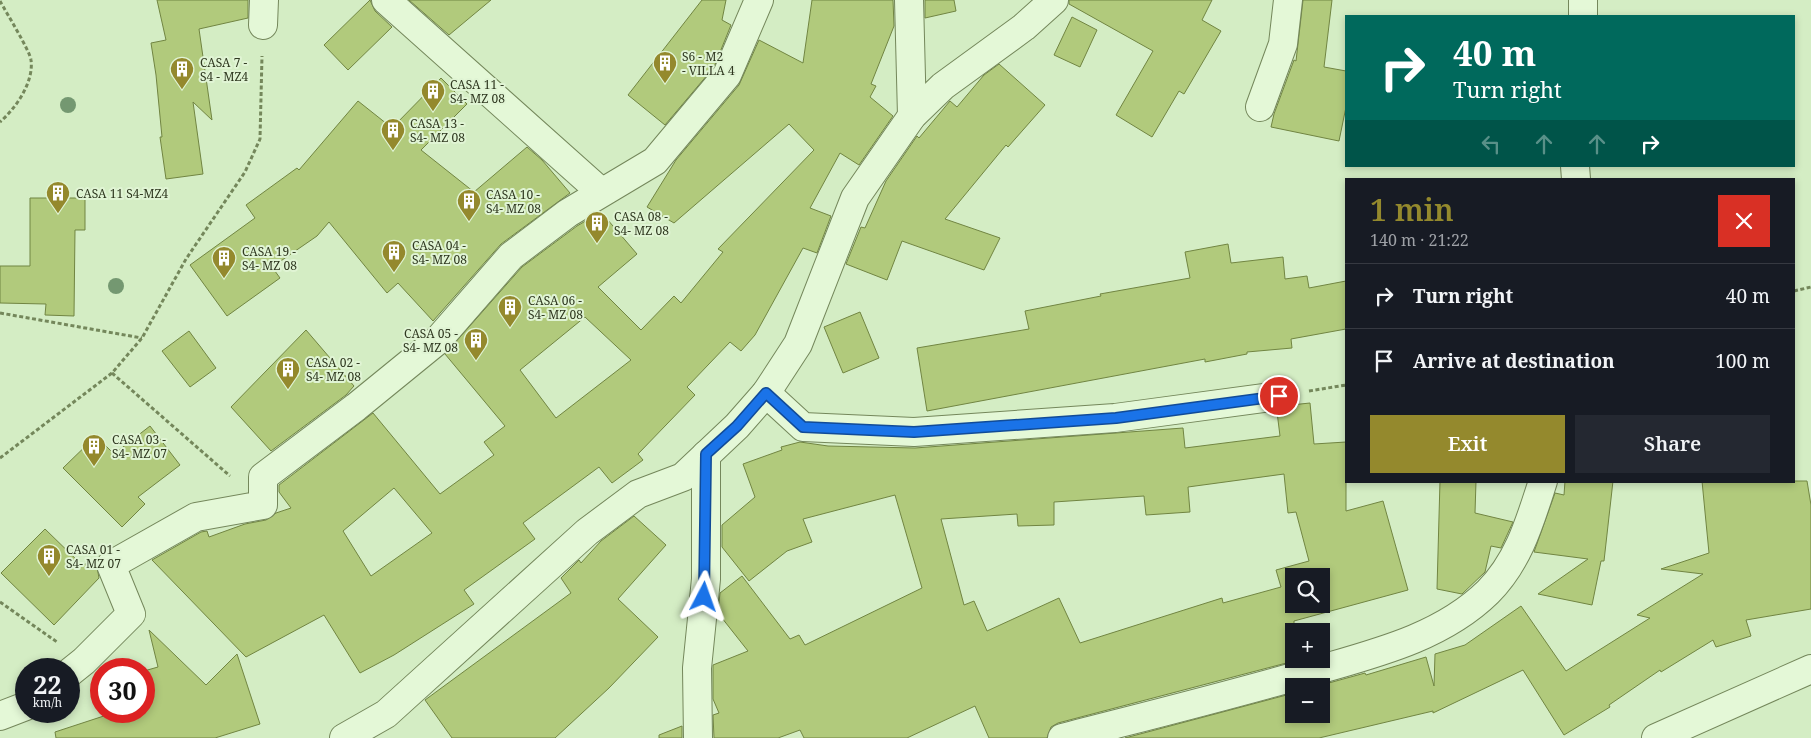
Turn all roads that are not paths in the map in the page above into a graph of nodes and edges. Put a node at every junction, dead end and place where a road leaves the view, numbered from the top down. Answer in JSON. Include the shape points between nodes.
{"nodes":[{"id":1,"x":386,"y":0,"type":"edge"},
{"id":2,"x":759,"y":0,"type":"edge"},
{"id":3,"x":908,"y":0,"type":"edge"},
{"id":4,"x":1054,"y":0,"type":"edge"},
{"id":5,"x":1288,"y":0,"type":"edge"},
{"id":6,"x":1583,"y":0,"type":"edge"},
{"id":7,"x":1583,"y":15,"type":"edge"},
{"id":8,"x":1260,"y":106,"type":"dead end"},
{"id":9,"x":912,"y":116,"type":"junction"},
{"id":10,"x":601,"y":192,"type":"junction"},
{"id":11,"x":766,"y":393,"type":"junction"},
{"id":12,"x":1279,"y":396,"type":"dead end"},
{"id":13,"x":706,"y":454,"type":"junction"},
{"id":14,"x":1542,"y":483,"type":"edge"},
{"id":15,"x":80,"y":663,"type":"edge"},
{"id":16,"x":1811,"y":669,"type":"edge"},
{"id":17,"x":15,"y":710,"type":"edge"},
{"id":18,"x":0,"y":716,"type":"edge"},
{"id":19,"x":344,"y":738,"type":"edge"},
{"id":20,"x":698,"y":738,"type":"edge"},
{"id":21,"x":1062,"y":738,"type":"edge"},
{"id":22,"x":1656,"y":738,"type":"edge"}],
"edges":[{"from":1,"to":10,"type":"street"},
{"from":2,"to":10,"type":"street","via":[[727,75],[655,161]]},
{"from":3,"to":9,"type":"street"},
{"from":4,"to":9,"type":"street","via":[[1024,27],[943,86]]},
{"from":5,"to":8,"type":"street","via":[[1283,44]]},
{"from":6,"to":7,"type":"street"},
{"from":9,"to":11,"type":"street","via":[[855,198],[798,344]]},
{"from":10,"to":15,"type":"street","via":[[511,256],[437,341],[264,477],[263,505],[196,517],[111,565],[131,614]]},
{"from":11,"to":12,"type":"street","via":[[803,427],[914,432],[1116,418]]},
{"from":11,"to":13,"type":"street"},
{"from":13,"to":19,"type":"street","via":[[683,477],[638,494],[587,532],[386,714]]},
{"from":13,"to":20,"type":"street","via":[[706,579],[697,668]]},
{"from":14,"to":21,"type":"street","via":[[1521,547],[1489,591],[1459,616],[1402,645],[1270,684]]},
{"from":16,"to":22,"type":"street"},
{"from":17,"to":18,"type":"street"}]}
